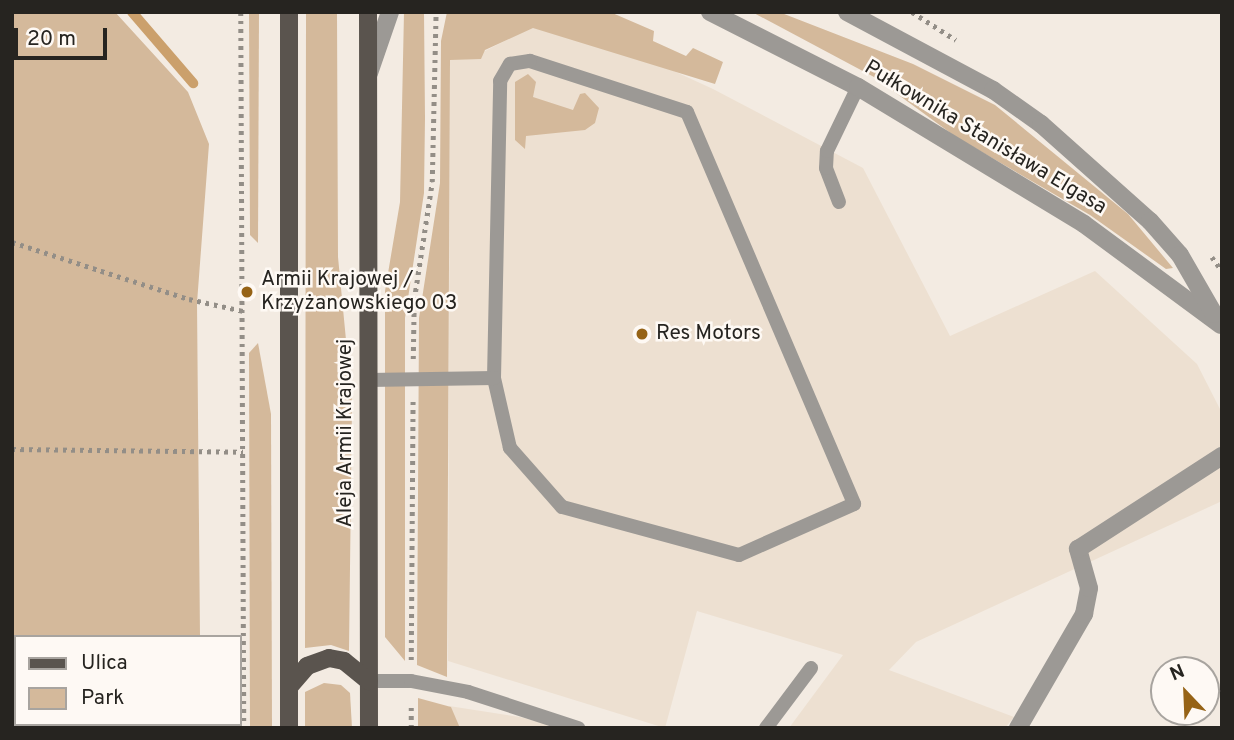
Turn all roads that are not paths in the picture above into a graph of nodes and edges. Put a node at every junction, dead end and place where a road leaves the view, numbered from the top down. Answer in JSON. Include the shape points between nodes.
{"nodes":[{"id":1,"x":289,"y":12,"type":"edge"},
{"id":2,"x":368,"y":12,"type":"edge"},
{"id":3,"x":390,"y":12,"type":"edge"},
{"id":4,"x":710,"y":12,"type":"edge"},
{"id":5,"x":848,"y":12,"type":"edge"},
{"id":6,"x":368,"y":76,"type":"junction"},
{"id":7,"x":858,"y":87,"type":"junction"},
{"id":8,"x":839,"y":202,"type":"dead end"},
{"id":9,"x":1222,"y":326,"type":"edge"},
{"id":10,"x":494,"y":378,"type":"junction"},
{"id":11,"x":369,"y":380,"type":"junction"},
{"id":12,"x":1222,"y":456,"type":"edge"},
{"id":13,"x":811,"y":668,"type":"dead end"},
{"id":14,"x":369,"y":681,"type":"junction"},
{"id":15,"x":289,"y":687,"type":"junction"},
{"id":16,"x":289,"y":728,"type":"edge"},
{"id":17,"x":369,"y":728,"type":"edge"},
{"id":18,"x":579,"y":728,"type":"edge"},
{"id":19,"x":766,"y":728,"type":"edge"},
{"id":20,"x":1017,"y":728,"type":"edge"}],
"edges":[{"from":1,"to":15,"type":"main road"},
{"from":2,"to":6,"type":"main road","name":"Aleja Armii Krajowej"},
{"from":3,"to":6,"type":"street"},
{"from":4,"to":7,"type":"street","name":"Pułkownika Stanisława Elgasa"},
{"from":5,"to":9,"type":"street","name":"Pułkownika Stanisława Elgasa","via":[[993,90],[1091,166],[1180,255]]},
{"from":6,"to":11,"type":"main road","name":"Aleja Armii Krajowej"},
{"from":7,"to":8,"type":"lane","via":[[827,151],[826,168]]},
{"from":7,"to":9,"type":"street","name":"Pułkownika Stanisława Elgasa","via":[[1084,224],[1162,277]]},
{"from":10,"to":10,"type":"lane","via":[[510,448],[562,507],[738,555],[854,504],[687,112],[530,61],[510,64],[500,81]]},
{"from":10,"to":11,"type":"lane"},
{"from":11,"to":14,"type":"main road","name":"Aleja Armii Krajowej"},
{"from":12,"to":20,"type":"street","via":[[1078,549],[1089,588],[1084,614]]},
{"from":13,"to":19,"type":"lane"},
{"from":14,"to":15,"type":"main road","via":[[344,661],[328,658],[307,666]]},
{"from":14,"to":17,"type":"main road","name":"Aleja Armii Krajowej"},
{"from":14,"to":18,"type":"lane","via":[[411,681],[468,692]]},
{"from":15,"to":16,"type":"main road"}]}
